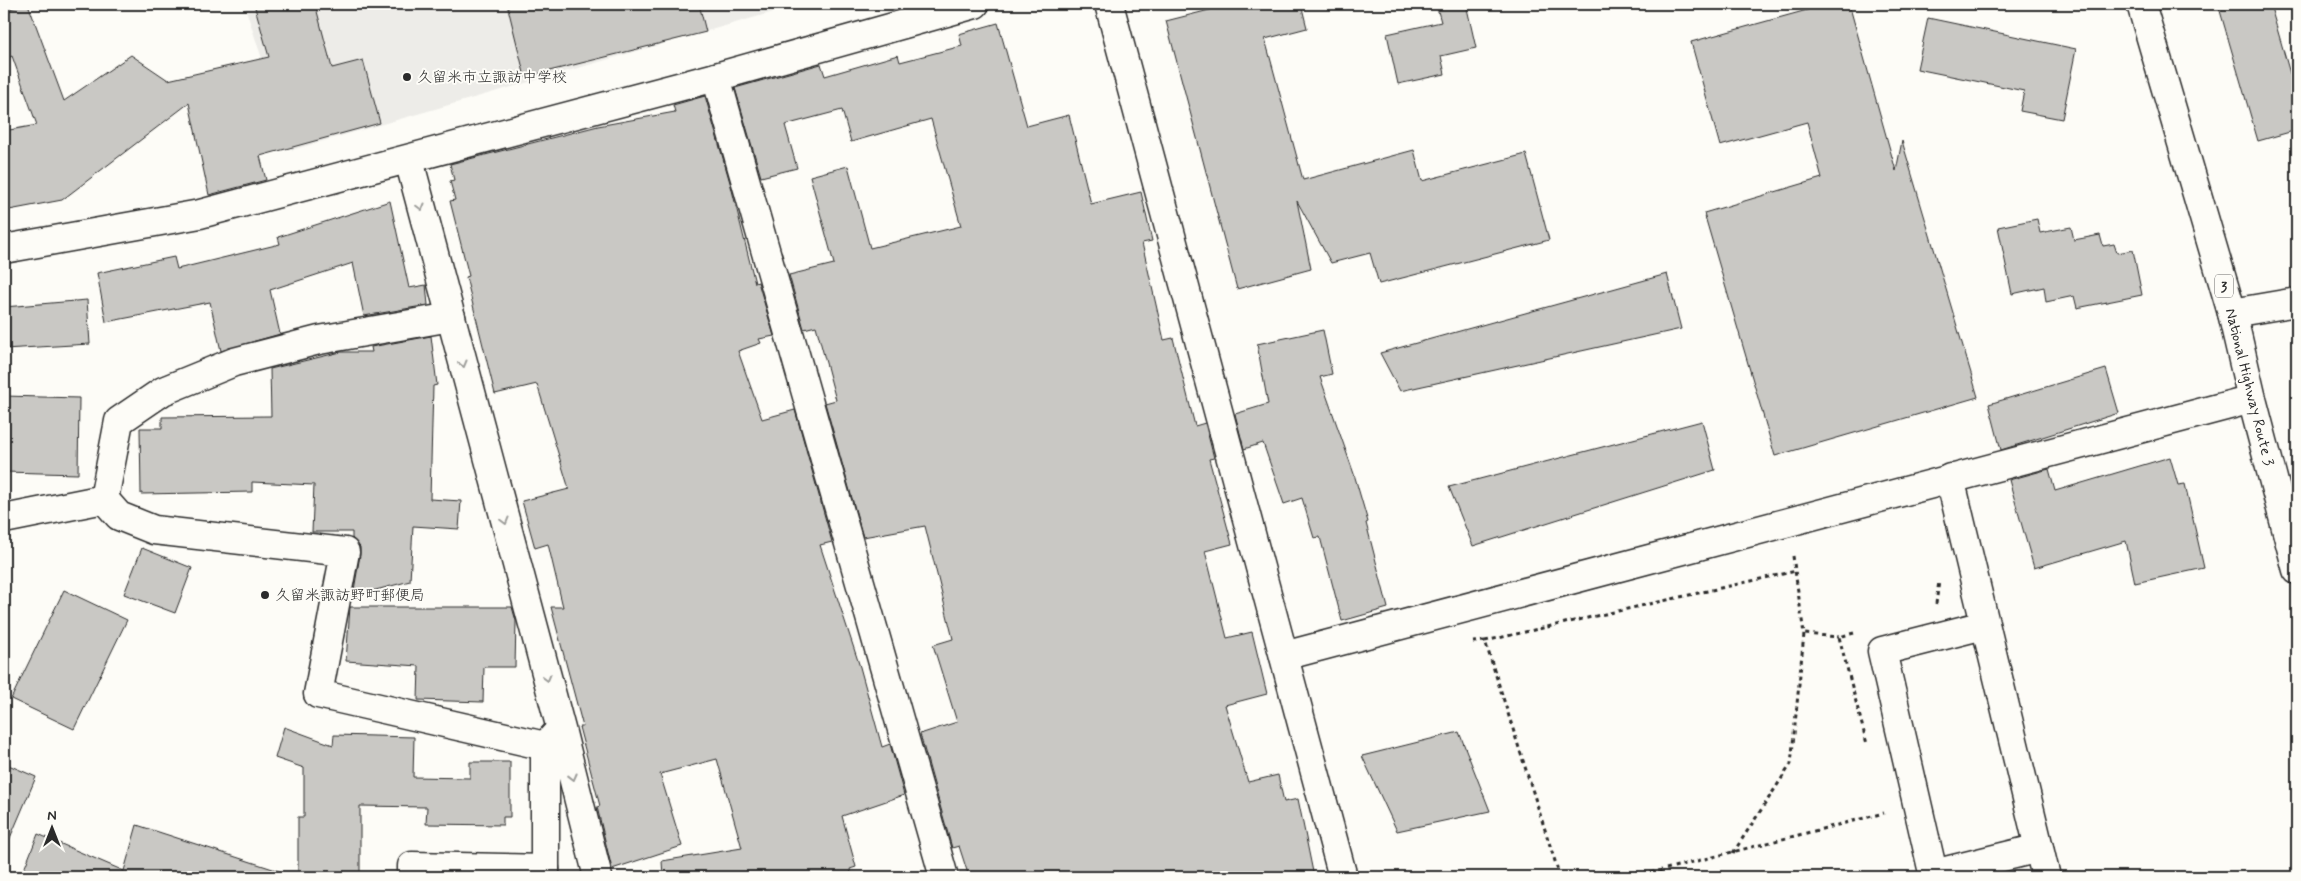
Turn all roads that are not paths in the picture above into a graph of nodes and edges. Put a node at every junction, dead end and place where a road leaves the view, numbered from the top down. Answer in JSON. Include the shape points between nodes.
{"nodes":[{"id":1,"x":975,"y":4,"type":"edge"},
{"id":2,"x":1108,"y":4,"type":"edge"},
{"id":3,"x":2141,"y":4,"type":"edge"},
{"id":4,"x":716,"y":77,"type":"junction"},
{"id":5,"x":409,"y":160,"type":"junction"},
{"id":6,"x":4,"y":249,"type":"edge"},
{"id":7,"x":2297,"y":302,"type":"edge"},
{"id":8,"x":2232,"y":313,"type":"junction"},
{"id":9,"x":451,"y":317,"type":"junction"},
{"id":10,"x":2252,"y":399,"type":"junction"},
{"id":11,"x":1950,"y":478,"type":"junction"},
{"id":12,"x":104,"y":500,"type":"junction"},
{"id":13,"x":4,"y":519,"type":"edge"},
{"id":14,"x":2297,"y":570,"type":"edge"},
{"id":15,"x":1984,"y":625,"type":"junction"},
{"id":16,"x":1284,"y":656,"type":"junction"},
{"id":17,"x":553,"y":738,"type":"junction"},
{"id":18,"x":2039,"y":848,"type":"junction"},
{"id":19,"x":545,"y":873,"type":"edge"},
{"id":20,"x":1934,"y":876,"type":"edge"},
{"id":21,"x":412,"y":877,"type":"edge"},
{"id":22,"x":598,"y":877,"type":"edge"},
{"id":23,"x":944,"y":877,"type":"edge"},
{"id":24,"x":1343,"y":877,"type":"edge"},
{"id":25,"x":2046,"y":877,"type":"edge"}],
"edges":[{"from":1,"to":4,"type":"main road"},
{"from":2,"to":16,"type":"main road"},
{"from":3,"to":8,"type":"main road","name":"National Highway Route 3","number":"3"},
{"from":4,"to":5,"type":"main road"},
{"from":4,"to":23,"type":"main road"},
{"from":5,"to":6,"type":"main road","via":[[200,214]]},
{"from":5,"to":9,"type":"main road","one_way":true},
{"from":7,"to":8,"type":"main road"},
{"from":8,"to":10,"type":"main road","name":"National Highway Route 3","number":"3"},
{"from":9,"to":12,"type":"main road","via":[[310,342],[234,362],[162,391],[119,422]]},
{"from":9,"to":17,"type":"main road","one_way":true},
{"from":10,"to":11,"type":"main road"},
{"from":10,"to":14,"type":"main road","name":"National Highway Route 3","number":"3"},
{"from":11,"to":15,"type":"main road"},
{"from":11,"to":16,"type":"main road"},
{"from":12,"to":13,"type":"main road"},
{"from":12,"to":17,"type":"main road","via":[[119,516],[154,530],[345,552],[318,694]]},
{"from":15,"to":18,"type":"main road"},
{"from":15,"to":20,"type":"main road","via":[[1882,651]]},
{"from":16,"to":24,"type":"main road"},
{"from":17,"to":19,"type":"main road"},
{"from":17,"to":22,"type":"main road","one_way":true},
{"from":18,"to":20,"type":"main road"},
{"from":18,"to":25,"type":"main road"},
{"from":19,"to":21,"type":"main road","via":[[412,866]]}]}
